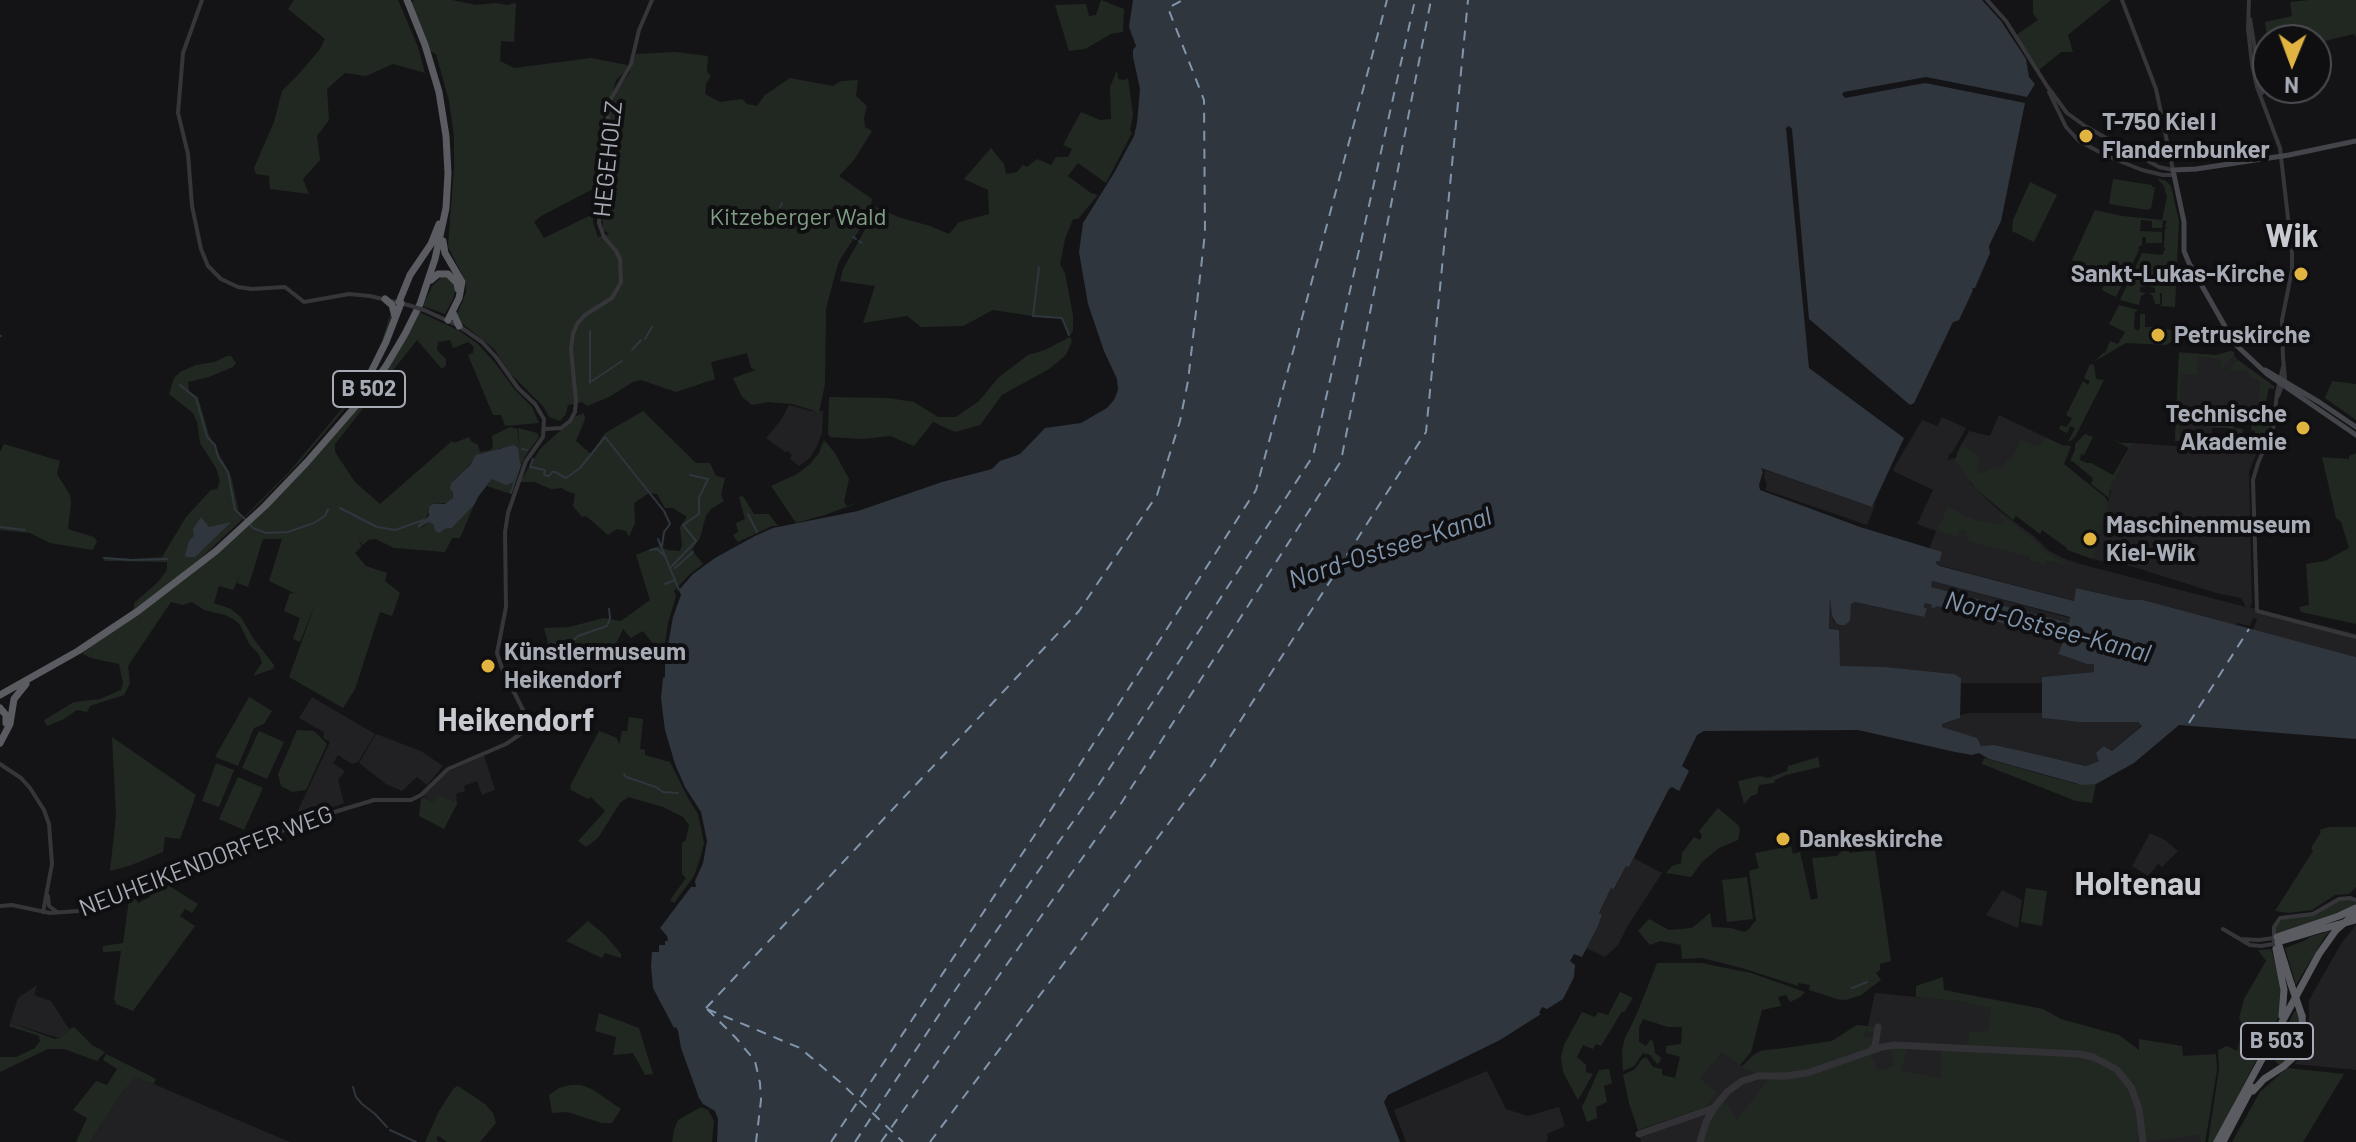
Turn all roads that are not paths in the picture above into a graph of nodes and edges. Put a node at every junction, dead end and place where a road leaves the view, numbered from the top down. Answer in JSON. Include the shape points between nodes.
{"nodes":[{"id":1,"x":202,"y":0,"type":"edge"},
{"id":2,"x":405,"y":0,"type":"edge"},
{"id":3,"x":652,"y":0,"type":"edge"},
{"id":4,"x":2122,"y":0,"type":"edge"},
{"id":5,"x":2249,"y":0,"type":"edge"},
{"id":6,"x":1988,"y":1,"type":"edge"},
{"id":7,"x":2047,"y":86,"type":"junction"},
{"id":8,"x":2356,"y":141,"type":"edge"},
{"id":9,"x":2281,"y":156,"type":"junction"},
{"id":10,"x":2173,"y":172,"type":"junction"},
{"id":11,"x":441,"y":227,"type":"junction"},
{"id":12,"x":427,"y":285,"type":"junction"},
{"id":13,"x":385,"y":299,"type":"junction"},
{"id":14,"x":403,"y":303,"type":"junction"},
{"id":15,"x":453,"y":311,"type":"junction"},
{"id":16,"x":395,"y":316,"type":"junction"},
{"id":17,"x":447,"y":320,"type":"junction"},
{"id":18,"x":459,"y":326,"type":"junction"},
{"id":19,"x":2282,"y":382,"type":"junction"},
{"id":20,"x":358,"y":398,"type":"junction"},
{"id":21,"x":2356,"y":427,"type":"edge"},
{"id":22,"x":545,"y":429,"type":"junction"},
{"id":23,"x":2356,"y":435,"type":"edge"},
{"id":24,"x":246,"y":520,"type":"junction"},
{"id":25,"x":2356,"y":637,"type":"edge"},
{"id":26,"x":41,"y":673,"type":"junction"},
{"id":27,"x":0,"y":695,"type":"edge"},
{"id":28,"x":0,"y":708,"type":"edge"},
{"id":29,"x":0,"y":736,"type":"edge"},
{"id":30,"x":0,"y":743,"type":"edge"},
{"id":31,"x":0,"y":764,"type":"edge"},
{"id":32,"x":47,"y":899,"type":"junction"},
{"id":33,"x":2356,"y":900,"type":"edge"},
{"id":34,"x":0,"y":906,"type":"edge"},
{"id":35,"x":32,"y":910,"type":"junction"},
{"id":36,"x":2356,"y":910,"type":"edge"},
{"id":37,"x":44,"y":913,"type":"junction"},
{"id":38,"x":61,"y":914,"type":"junction"},
{"id":39,"x":2356,"y":920,"type":"edge"},
{"id":40,"x":2223,"y":929,"type":"dead end"},
{"id":41,"x":2275,"y":938,"type":"junction"},
{"id":42,"x":2276,"y":1033,"type":"junction"},
{"id":43,"x":2244,"y":1103,"type":"junction"},
{"id":44,"x":2220,"y":1142,"type":"edge"}],
"edges":[{"from":1,"to":13,"type":"street","via":[[184,48],[178,113],[192,206],[208,266],[238,287],[285,287],[304,302],[340,294]]},
{"from":2,"to":11,"type":"highway","number":"B 502","via":[[432,68],[444,121],[448,173]]},
{"from":3,"to":22,"type":"street","name":"HEGEHOLZ","via":[[631,64],[610,104],[599,223],[620,259],[621,282],[612,298],[577,324],[571,349],[575,412],[561,428]]},
{"from":4,"to":10,"type":"street","via":[[2158,95]]},
{"from":5,"to":9,"type":"street","via":[[2252,66]]},
{"from":6,"to":7,"type":"street"},
{"from":7,"to":10,"type":"street","via":[[2085,126]]},
{"from":7,"to":10,"type":"street","via":[[2066,127],[2079,141],[2126,164],[2161,175]]},
{"from":8,"to":9,"type":"main road"},
{"from":9,"to":10,"type":"main road"},
{"from":9,"to":19,"type":"street","via":[[2292,264],[2283,309]]},
{"from":10,"to":19,"type":"main road","via":[[2184,251],[2195,273],[2237,347]]},
{"from":11,"to":12,"type":"highway","number":"B 502"},
{"from":11,"to":14,"type":"highway","number":"B 502","via":[[410,275]]},
{"from":11,"to":15,"type":"highway","number":"B 502","via":[[445,253],[462,282]]},
{"from":11,"to":20,"type":"highway","number":"B 502","via":[[417,303]]},
{"from":12,"to":17,"type":"highway","via":[[443,273],[457,283]]},
{"from":12,"to":24,"type":"highway","number":"B 502","via":[[405,334],[369,388],[307,462]]},
{"from":13,"to":14,"type":"street"},
{"from":13,"to":16,"type":"highway"},
{"from":14,"to":16,"type":"highway","number":"B 502"},
{"from":14,"to":17,"type":"street","bridge":true},
{"from":15,"to":17,"type":"highway","number":"B 502"},
{"from":15,"to":18,"type":"highway","number":"B 502"},
{"from":16,"to":20,"type":"highway","number":"B 502"},
{"from":17,"to":18,"type":"street"},
{"from":18,"to":22,"type":"street","via":[[489,349],[535,404]]},
{"from":19,"to":21,"type":"main road"},
{"from":19,"to":23,"type":"main road"},
{"from":19,"to":25,"type":"street","via":[[2273,429],[2253,480],[2257,611]]},
{"from":20,"to":24,"type":"highway","number":"B 502"},
{"from":22,"to":38,"type":"street","name":"NEUHEIKENDORFER WEG","via":[[526,461],[505,532],[506,607],[497,646],[500,664],[524,710],[522,733],[448,769],[411,800],[374,800],[318,817]]},
{"from":24,"to":26,"type":"highway","number":"B 502","via":[[189,573]]},
{"from":26,"to":27,"type":"highway","number":"B 502"},
{"from":26,"to":30,"type":"highway","via":[[14,699]]},
{"from":28,"to":29,"type":"highway","via":[[6,715]]},
{"from":31,"to":32,"type":"street","via":[[21,778],[44,810],[52,864]]},
{"from":32,"to":35,"type":"street"},
{"from":32,"to":37,"type":"street"},
{"from":32,"to":38,"type":"street"},
{"from":33,"to":41,"type":"street","via":[[2339,899],[2313,914],[2283,917],[2275,923]]},
{"from":34,"to":35,"type":"street","name":"NEUHEIKENDORFER WEG"},
{"from":35,"to":37,"type":"street","name":"NEUHEIKENDORFER WEG"},
{"from":36,"to":41,"type":"highway"},
{"from":36,"to":42,"type":"highway","number":"B 503","via":[[2324,946]]},
{"from":37,"to":38,"type":"street","name":"NEUHEIKENDORFER WEG"},
{"from":39,"to":41,"type":"highway","bridge":true},
{"from":39,"to":43,"type":"highway","number":"B 503","via":[[2323,956]]},
{"from":40,"to":41,"type":"street","via":[[2254,946]]},
{"from":41,"to":42,"type":"highway","via":[[2285,998]]},
{"from":41,"to":43,"type":"highway","bridge":true,"via":[[2302,1016],[2303,1035],[2296,1055],[2259,1083]]},
{"from":42,"to":44,"type":"highway","number":"B 503"},
{"from":43,"to":44,"type":"highway","number":"B 503"}]}
